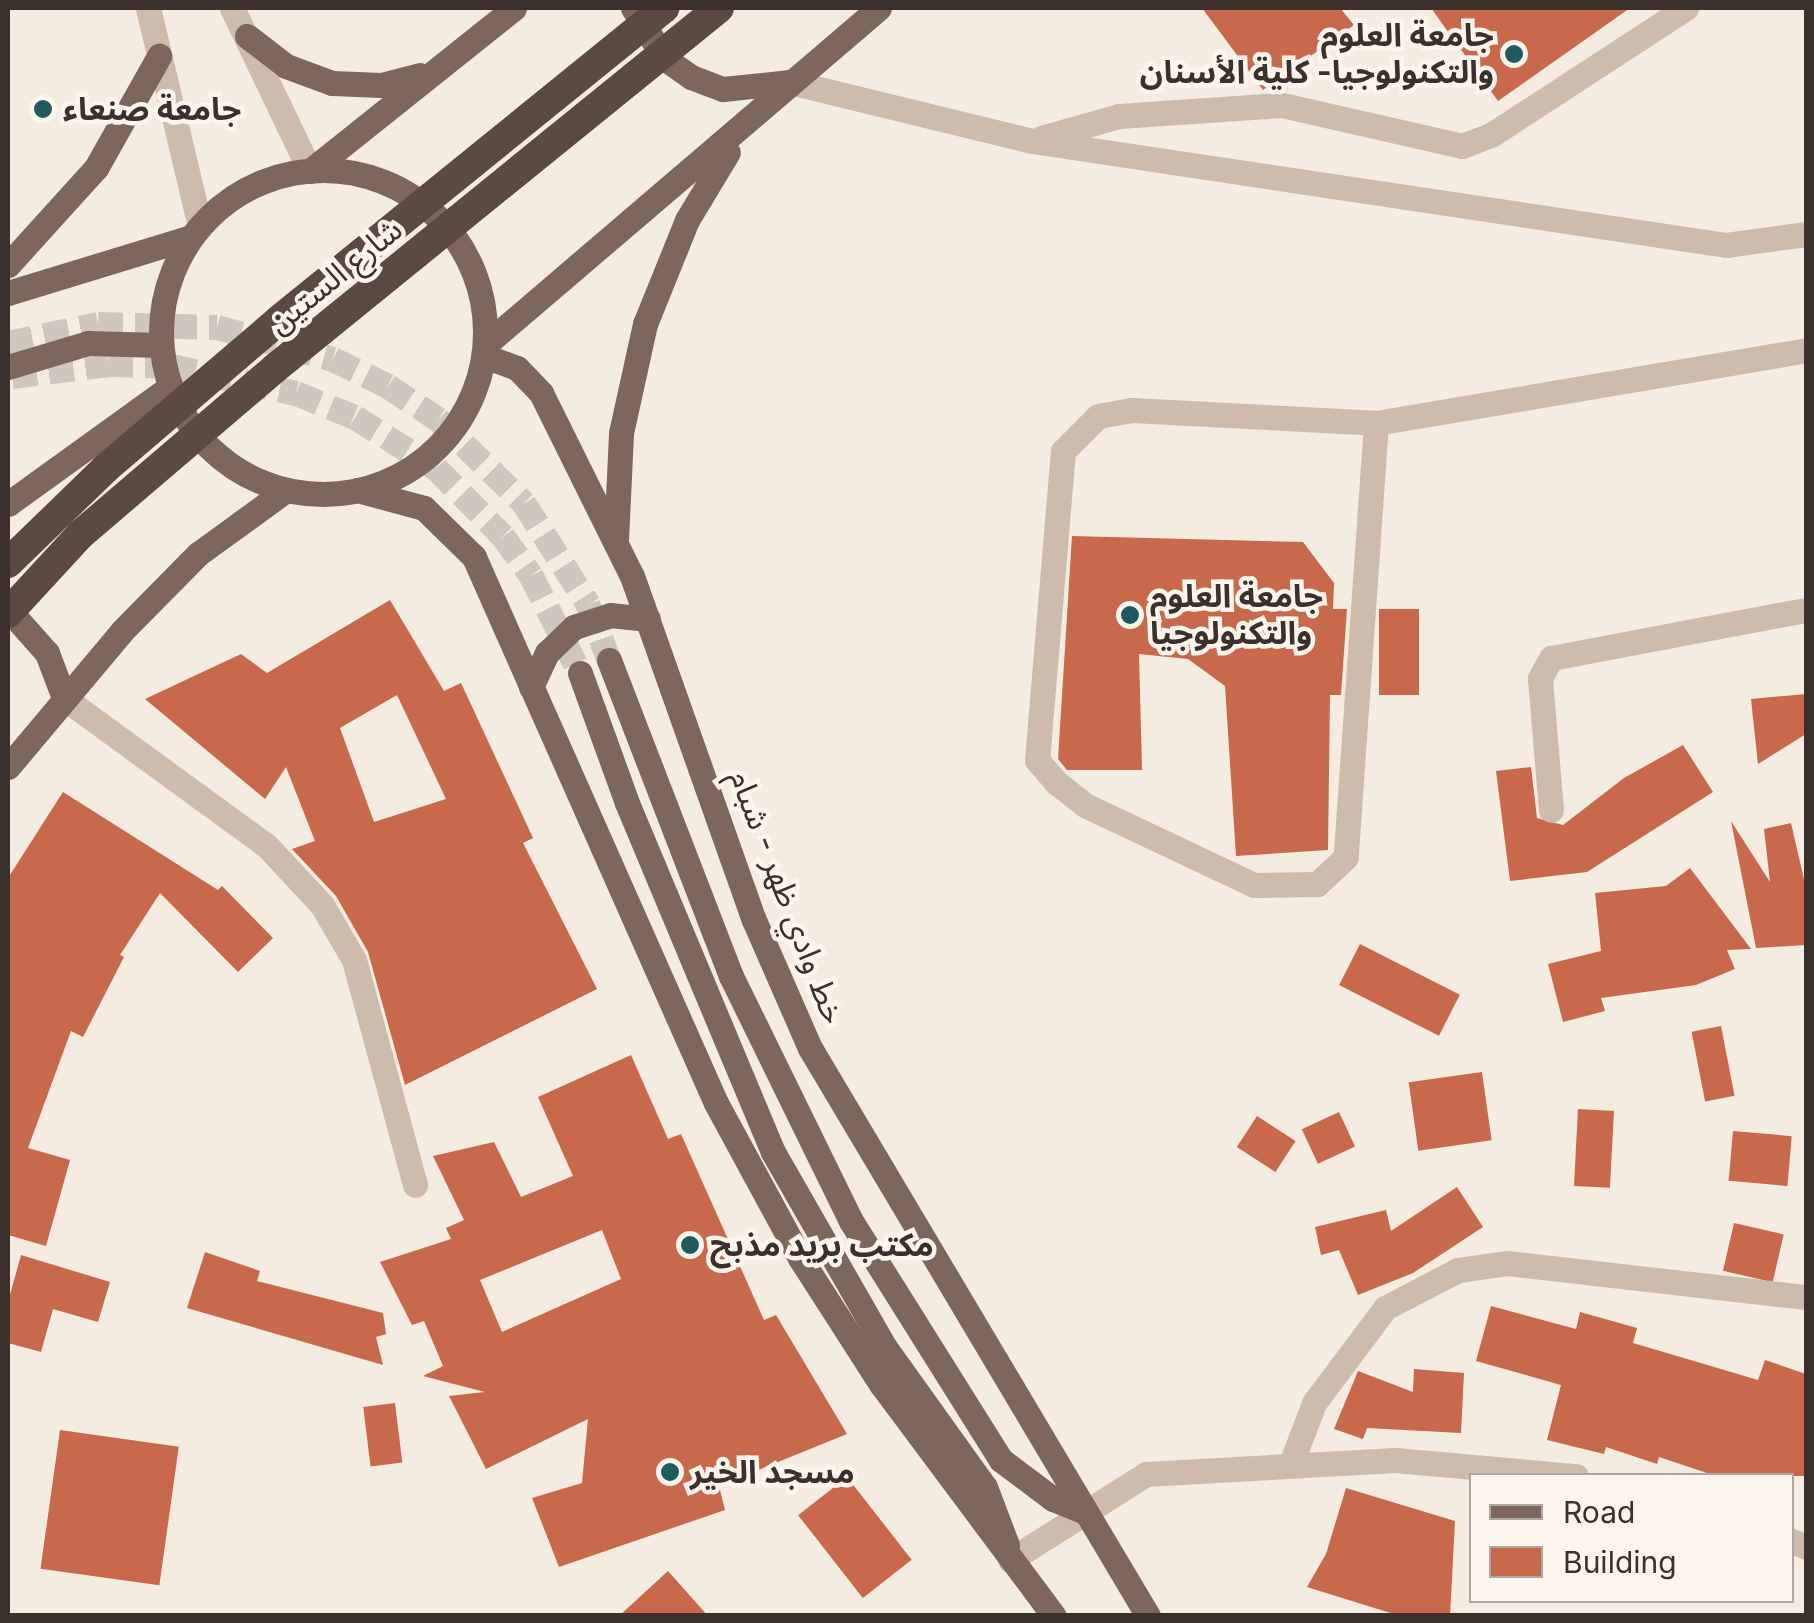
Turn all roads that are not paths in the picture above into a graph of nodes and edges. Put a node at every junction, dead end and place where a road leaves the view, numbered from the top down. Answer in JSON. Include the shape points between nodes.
{"nodes":[{"id":1,"x":148,"y":8,"type":"edge"},
{"id":2,"x":232,"y":8,"type":"edge"},
{"id":3,"x":514,"y":8,"type":"edge"},
{"id":4,"x":633,"y":8,"type":"edge"},
{"id":5,"x":664,"y":8,"type":"edge"},
{"id":6,"x":719,"y":8,"type":"edge"},
{"id":7,"x":879,"y":8,"type":"edge"},
{"id":8,"x":1686,"y":8,"type":"edge"},
{"id":9,"x":247,"y":36,"type":"junction"},
{"id":10,"x":159,"y":56,"type":"junction"},
{"id":11,"x":429,"y":72,"type":"junction"},
{"id":12,"x":790,"y":82,"type":"junction"},
{"id":13,"x":746,"y":125,"type":"junction"},
{"id":14,"x":1032,"y":141,"type":"junction"},
{"id":15,"x":310,"y":171,"type":"junction"},
{"id":16,"x":195,"y":231,"type":"junction"},
{"id":17,"x":1806,"y":234,"type":"edge"},
{"id":18,"x":8,"y":264,"type":"edge"},
{"id":19,"x":8,"y":293,"type":"edge"},
{"id":20,"x":161,"y":345,"type":"junction"},
{"id":21,"x":485,"y":350,"type":"junction"},
{"id":22,"x":1806,"y":350,"type":"edge"},
{"id":23,"x":8,"y":367,"type":"edge"},
{"id":24,"x":170,"y":388,"type":"junction"},
{"id":25,"x":1376,"y":423,"type":"junction"},
{"id":26,"x":286,"y":490,"type":"junction"},
{"id":27,"x":357,"y":490,"type":"junction"},
{"id":28,"x":8,"y":504,"type":"edge"},
{"id":29,"x":616,"y":544,"type":"junction"},
{"id":30,"x":8,"y":563,"type":"edge"},
{"id":31,"x":1806,"y":610,"type":"edge"},
{"id":32,"x":8,"y":611,"type":"edge"},
{"id":33,"x":648,"y":618,"type":"junction"},
{"id":34,"x":609,"y":660,"type":"tunnel mouth"},
{"id":35,"x":580,"y":673,"type":"tunnel mouth"},
{"id":36,"x":532,"y":688,"type":"junction"},
{"id":37,"x":64,"y":698,"type":"junction"},
{"id":38,"x":8,"y":767,"type":"edge"},
{"id":39,"x":1551,"y":810,"type":"dead end"},
{"id":40,"x":416,"y":1185,"type":"dead end"},
{"id":41,"x":1806,"y":1297,"type":"edge"},
{"id":42,"x":1290,"y":1466,"type":"junction"},
{"id":43,"x":1542,"y":1473,"type":"edge"},
{"id":44,"x":1086,"y":1512,"type":"junction"},
{"id":45,"x":1010,"y":1560,"type":"junction"},
{"id":46,"x":1054,"y":1616,"type":"edge"},
{"id":47,"x":1148,"y":1616,"type":"edge"}],
"edges":[{"from":1,"to":10,"type":"street"},
{"from":2,"to":9,"type":"street"},
{"from":3,"to":11,"type":"main road"},
{"from":4,"to":12,"type":"main road","via":[[664,58],[691,77],[724,88]]},
{"from":5,"to":30,"type":"highway","name":"شارع الستين","bridge":true,"via":[[264,332]]},
{"from":6,"to":32,"type":"highway","name":"شارع الستين","bridge":true,"via":[[274,369],[81,534]]},
{"from":7,"to":12,"type":"main road"},
{"from":8,"to":14,"type":"street","via":[[1491,135],[1462,146],[1282,105],[1192,106],[1118,116]]},
{"from":9,"to":11,"type":"main road","via":[[286,66],[332,83],[382,85]]},
{"from":9,"to":15,"type":"street"},
{"from":10,"to":16,"type":"street"},
{"from":10,"to":18,"type":"main road","via":[[96,168]]},
{"from":11,"to":15,"type":"main road"},
{"from":12,"to":13,"type":"main road"},
{"from":12,"to":14,"type":"street"},
{"from":13,"to":21,"type":"main road"},
{"from":13,"to":29,"type":"main road","via":[[687,220],[645,324],[621,433]]},
{"from":14,"to":17,"type":"street","via":[[1726,245]]},
{"from":15,"to":16,"type":"main road","via":[[249,188]]},
{"from":15,"to":21,"type":"main road","via":[[379,180],[438,217],[475,276]]},
{"from":16,"to":19,"type":"main road"},
{"from":16,"to":20,"type":"main road","via":[[166,288]]},
{"from":20,"to":23,"type":"main road","via":[[88,342]]},
{"from":20,"to":24,"type":"main road"},
{"from":21,"to":27,"type":"main road","via":[[476,388],[442,444],[418,465]]},
{"from":21,"to":29,"type":"main road","name":"خط وادي ظهر - شبام","via":[[517,368],[541,393]]},
{"from":22,"to":25,"type":"street"},
{"from":24,"to":26,"type":"main road","via":[[184,416],[228,464]]},
{"from":24,"to":28,"type":"main road"},
{"from":25,"to":25,"type":"street","via":[[1346,858],[1317,884],[1254,885],[1085,805],[1056,782],[1037,760],[1064,451],[1098,416],[1132,410]]},
{"from":26,"to":27,"type":"main road"},
{"from":26,"to":37,"type":"main road","via":[[198,554]]},
{"from":27,"to":36,"type":"main road","via":[[424,508],[460,538]]},
{"from":29,"to":33,"type":"main road","name":"خط وادي ظهر - شبام"},
{"from":31,"to":39,"type":"street","via":[[1551,658],[1540,678]]},
{"from":32,"to":37,"type":"main road","via":[[47,652]]},
{"from":33,"to":36,"type":"main road","via":[[610,616],[574,627],[546,653]]},
{"from":33,"to":44,"type":"main road","name":"خط وادي ظهر - شبام","via":[[754,920],[810,1048]]},
{"from":34,"to":44,"type":"main road","via":[[731,976],[851,1221],[1001,1460],[1053,1498]]},
{"from":35,"to":45,"type":"main road","via":[[634,820],[774,1152],[884,1346],[985,1487]]},
{"from":36,"to":45,"type":"main road","via":[[716,1102],[800,1258],[881,1384]]},
{"from":37,"to":38,"type":"main road"},
{"from":37,"to":40,"type":"street","via":[[267,846],[322,905],[354,960]]},
{"from":41,"to":42,"type":"street","via":[[1507,1263],[1458,1270],[1384,1308],[1314,1403]]},
{"from":42,"to":43,"type":"street","via":[[1395,1460]]},
{"from":42,"to":44,"type":"street","via":[[1146,1474]]},
{"from":44,"to":45,"type":"street"},
{"from":44,"to":47,"type":"main road","name":"خط وادي ظهر - شبام"},
{"from":45,"to":46,"type":"main road"}]}
